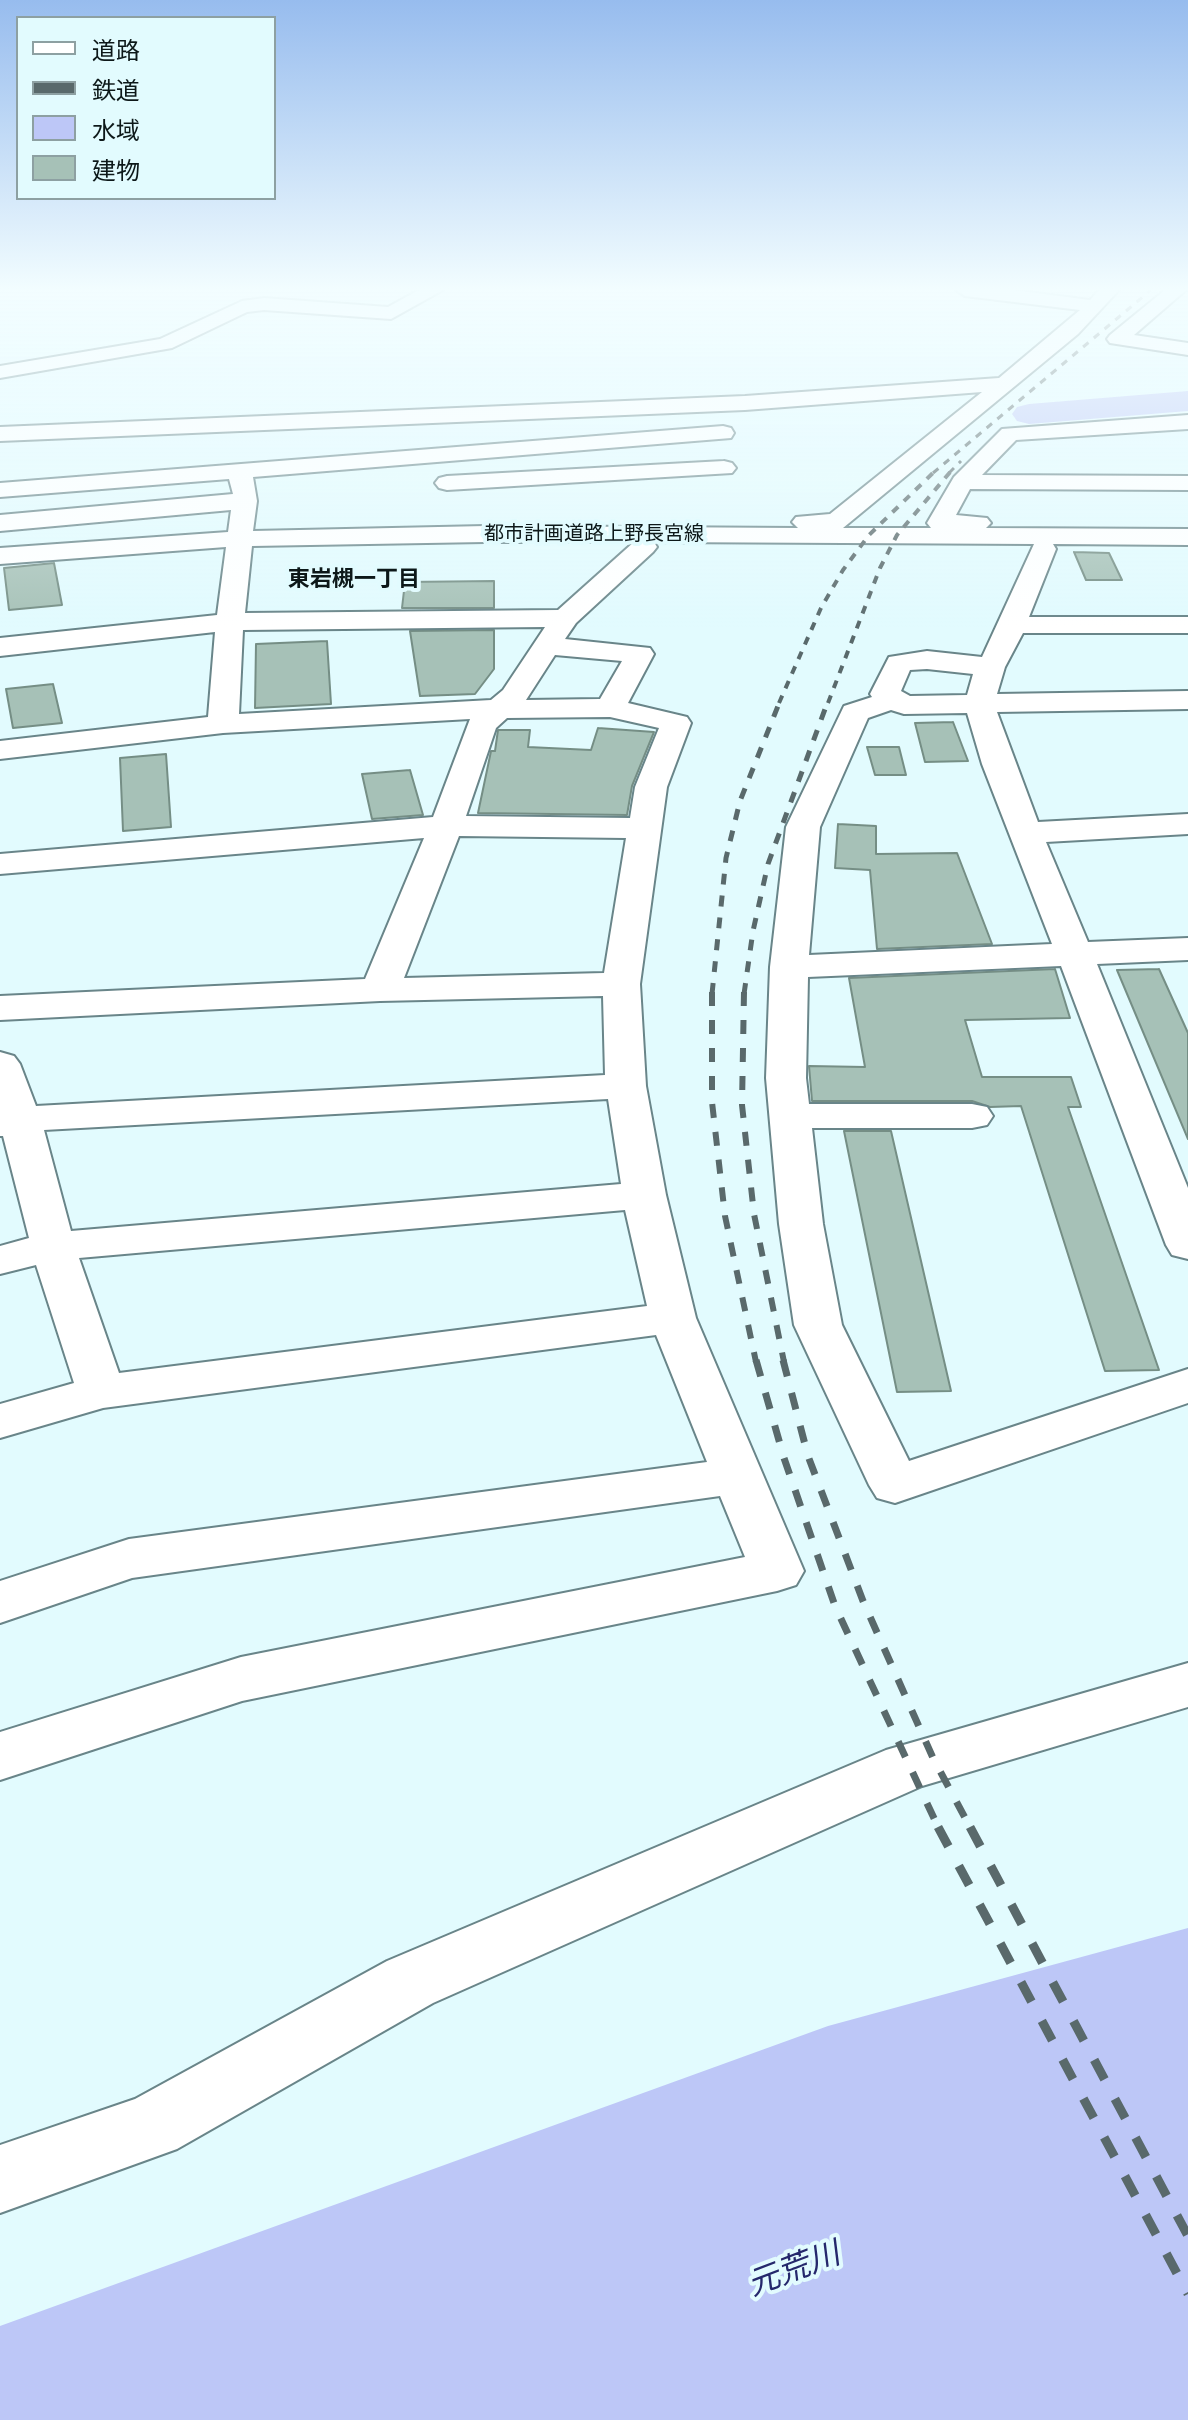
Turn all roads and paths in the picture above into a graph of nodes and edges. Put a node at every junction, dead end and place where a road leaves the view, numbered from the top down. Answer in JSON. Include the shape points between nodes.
{"nodes":[{"id":1,"x":745,"y":403,"type":"joint"},
{"id":2,"x":985,"y":403,"type":"edge"},
{"id":3,"x":972,"y":414,"type":"junction"},
{"id":4,"x":925,"y":418,"type":"dead end"},
{"id":5,"x":352,"y":419,"type":"junction"},
{"id":6,"x":1188,"y":422,"type":"edge"},
{"id":7,"x":0,"y":434,"type":"edge"},
{"id":8,"x":742,"y":449,"type":"dead end"},
{"id":9,"x":363,"y":460,"type":"junction"},
{"id":10,"x":724,"y":468,"type":"junction"},
{"id":11,"x":239,"y":470,"type":"junction"},
{"id":12,"x":962,"y":482,"type":"junction"},
{"id":13,"x":1188,"y":483,"type":"edge"},
{"id":14,"x":431,"y":484,"type":"dead end"},
{"id":15,"x":0,"y":490,"type":"edge"},
{"id":16,"x":706,"y":490,"type":"dead end"},
{"id":17,"x":276,"y":493,"type":"dead end"},
{"id":18,"x":245,"y":498,"type":"junction"},
{"id":19,"x":0,"y":523,"type":"edge"},
{"id":20,"x":1188,"y":524,"type":"edge"},
{"id":21,"x":1188,"y":537,"type":"edge"},
{"id":22,"x":274,"y":538,"type":"junction"},
{"id":23,"x":240,"y":539,"type":"junction"},
{"id":24,"x":644,"y":547,"type":"junction"},
{"id":25,"x":924,"y":549,"type":"dead end"},
{"id":26,"x":1043,"y":549,"type":"junction"},
{"id":27,"x":1188,"y":549,"type":"edge"},
{"id":28,"x":821,"y":550,"type":"dead end"},
{"id":29,"x":0,"y":556,"type":"edge"},
{"id":30,"x":565,"y":618,"type":"junction"},
{"id":31,"x":230,"y":622,"type":"junction"},
{"id":32,"x":1012,"y":625,"type":"junction"},
{"id":33,"x":1188,"y":625,"type":"edge"},
{"id":34,"x":546,"y":646,"type":"junction"},
{"id":35,"x":0,"y":647,"type":"edge"},
{"id":36,"x":990,"y":667,"type":"junction"},
{"id":37,"x":892,"y":690,"type":"junction"},
{"id":38,"x":1188,"y":700,"type":"edge"},
{"id":39,"x":979,"y":704,"type":"junction"},
{"id":40,"x":610,"y":708,"type":"junction"},
{"id":41,"x":498,"y":709,"type":"junction"},
{"id":42,"x":223,"y":724,"type":"junction"},
{"id":43,"x":0,"y":750,"type":"edge"},
{"id":44,"x":1188,"y":824,"type":"edge"},
{"id":45,"x":446,"y":826,"type":"junction"},
{"id":46,"x":646,"y":828,"type":"junction"},
{"id":47,"x":1025,"y":833,"type":"junction"},
{"id":48,"x":0,"y":864,"type":"edge"},
{"id":49,"x":1188,"y":949,"type":"edge"},
{"id":50,"x":1075,"y":956,"type":"junction"},
{"id":51,"x":789,"y":967,"type":"junction"},
{"id":52,"x":621,"y":984,"type":"junction"},
{"id":53,"x":380,"y":990,"type":"junction"},
{"id":54,"x":0,"y":1008,"type":"edge"},
{"id":55,"x":0,"y":1064,"type":"edge"},
{"id":56,"x":626,"y":1086,"type":"junction"},
{"id":57,"x":789,"y":1116,"type":"junction"},
{"id":58,"x":972,"y":1116,"type":"dead end"},
{"id":59,"x":10,"y":1122,"type":"edge"},
{"id":60,"x":644,"y":1195,"type":"junction"},
{"id":61,"x":1188,"y":1245,"type":"edge"},
{"id":62,"x":53,"y":1246,"type":"junction"},
{"id":63,"x":0,"y":1260,"type":"edge"},
{"id":64,"x":673,"y":1318,"type":"junction"},
{"id":65,"x":101,"y":1392,"type":"junction"},
{"id":66,"x":1180,"y":1401,"type":"edge"},
{"id":67,"x":0,"y":1421,"type":"edge"},
{"id":68,"x":738,"y":1476,"type":"junction"},
{"id":69,"x":0,"y":1602,"type":"edge"},
{"id":70,"x":1188,"y":1685,"type":"edge"},
{"id":71,"x":0,"y":1756,"type":"edge"},
{"id":72,"x":0,"y":2179,"type":"edge"}],
"edges":[{"from":1,"to":5,"type":"street"},
{"from":1,"to":9,"type":"street","via":[[753,431]]},
{"from":2,"to":3,"type":"street"},
{"from":3,"to":4,"type":"street"},
{"from":3,"to":23,"type":"street","via":[[836,522],[683,518],[306,526]]},
{"from":5,"to":7,"type":"street"},
{"from":5,"to":9,"type":"street"},
{"from":6,"to":12,"type":"street","via":[[1010,434]]},
{"from":8,"to":10,"type":"street"},
{"from":9,"to":11,"type":"street"},
{"from":10,"to":14,"type":"street"},
{"from":10,"to":16,"type":"street"},
{"from":11,"to":15,"type":"street"},
{"from":11,"to":18,"type":"street"},
{"from":12,"to":13,"type":"street"},
{"from":12,"to":20,"type":"street","via":[[940,523]]},
{"from":17,"to":18,"type":"street"},
{"from":18,"to":19,"type":"street"},
{"from":18,"to":23,"type":"street"},
{"from":21,"to":22,"type":"street","name":"都市計画道路上野長宮線"},
{"from":22,"to":23,"type":"street","name":"都市計画道路上野長宮線"},
{"from":22,"to":24,"type":"street","via":[[327,548]]},
{"from":23,"to":29,"type":"street","name":"都市計画道路上野長宮線"},
{"from":23,"to":31,"type":"street"},
{"from":24,"to":28,"type":"street"},
{"from":24,"to":30,"type":"street"},
{"from":25,"to":26,"type":"street"},
{"from":26,"to":27,"type":"street"},
{"from":26,"to":32,"type":"street"},
{"from":30,"to":31,"type":"street"},
{"from":30,"to":34,"type":"street"},
{"from":31,"to":35,"type":"street"},
{"from":31,"to":42,"type":"street"},
{"from":32,"to":33,"type":"street"},
{"from":32,"to":36,"type":"street"},
{"from":34,"to":40,"type":"street","via":[[640,654]]},
{"from":34,"to":41,"type":"street","via":[[514,696]]},
{"from":36,"to":37,"type":"street","via":[[927,660],[899,663]]},
{"from":36,"to":39,"type":"street"},
{"from":37,"to":39,"type":"street","via":[[904,705]]},
{"from":37,"to":51,"type":"street","via":[[855,712],[803,827]]},
{"from":38,"to":39,"type":"street"},
{"from":39,"to":47,"type":"street"},
{"from":40,"to":41,"type":"street"},
{"from":40,"to":46,"type":"street","via":[[676,723],[651,787]]},
{"from":41,"to":42,"type":"street"},
{"from":41,"to":45,"type":"street","via":[[482,724]]},
{"from":42,"to":43,"type":"street"},
{"from":44,"to":47,"type":"street"},
{"from":45,"to":46,"type":"street"},
{"from":45,"to":48,"type":"street"},
{"from":45,"to":53,"type":"street"},
{"from":46,"to":52,"type":"street"},
{"from":47,"to":50,"type":"street"},
{"from":49,"to":50,"type":"street"},
{"from":50,"to":51,"type":"street"},
{"from":50,"to":61,"type":"street"},
{"from":51,"to":57,"type":"street"},
{"from":52,"to":53,"type":"street"},
{"from":52,"to":56,"type":"street"},
{"from":53,"to":54,"type":"street"},
{"from":55,"to":59,"type":"street"},
{"from":56,"to":59,"type":"street"},
{"from":56,"to":60,"type":"street"},
{"from":57,"to":58,"type":"street"},
{"from":57,"to":66,"type":"street","via":[[818,1325],[895,1485]]},
{"from":59,"to":62,"type":"street"},
{"from":60,"to":62,"type":"street"},
{"from":60,"to":64,"type":"street"},
{"from":62,"to":63,"type":"street"},
{"from":62,"to":65,"type":"street"},
{"from":64,"to":65,"type":"street"},
{"from":64,"to":68,"type":"street"},
{"from":65,"to":67,"type":"street"},
{"from":68,"to":69,"type":"street","via":[[129,1559]]},
{"from":68,"to":71,"type":"street","via":[[777,1571],[241,1679]]},
{"from":70,"to":72,"type":"street","via":[[907,1767],[410,1982],[153,2126]]}]}
